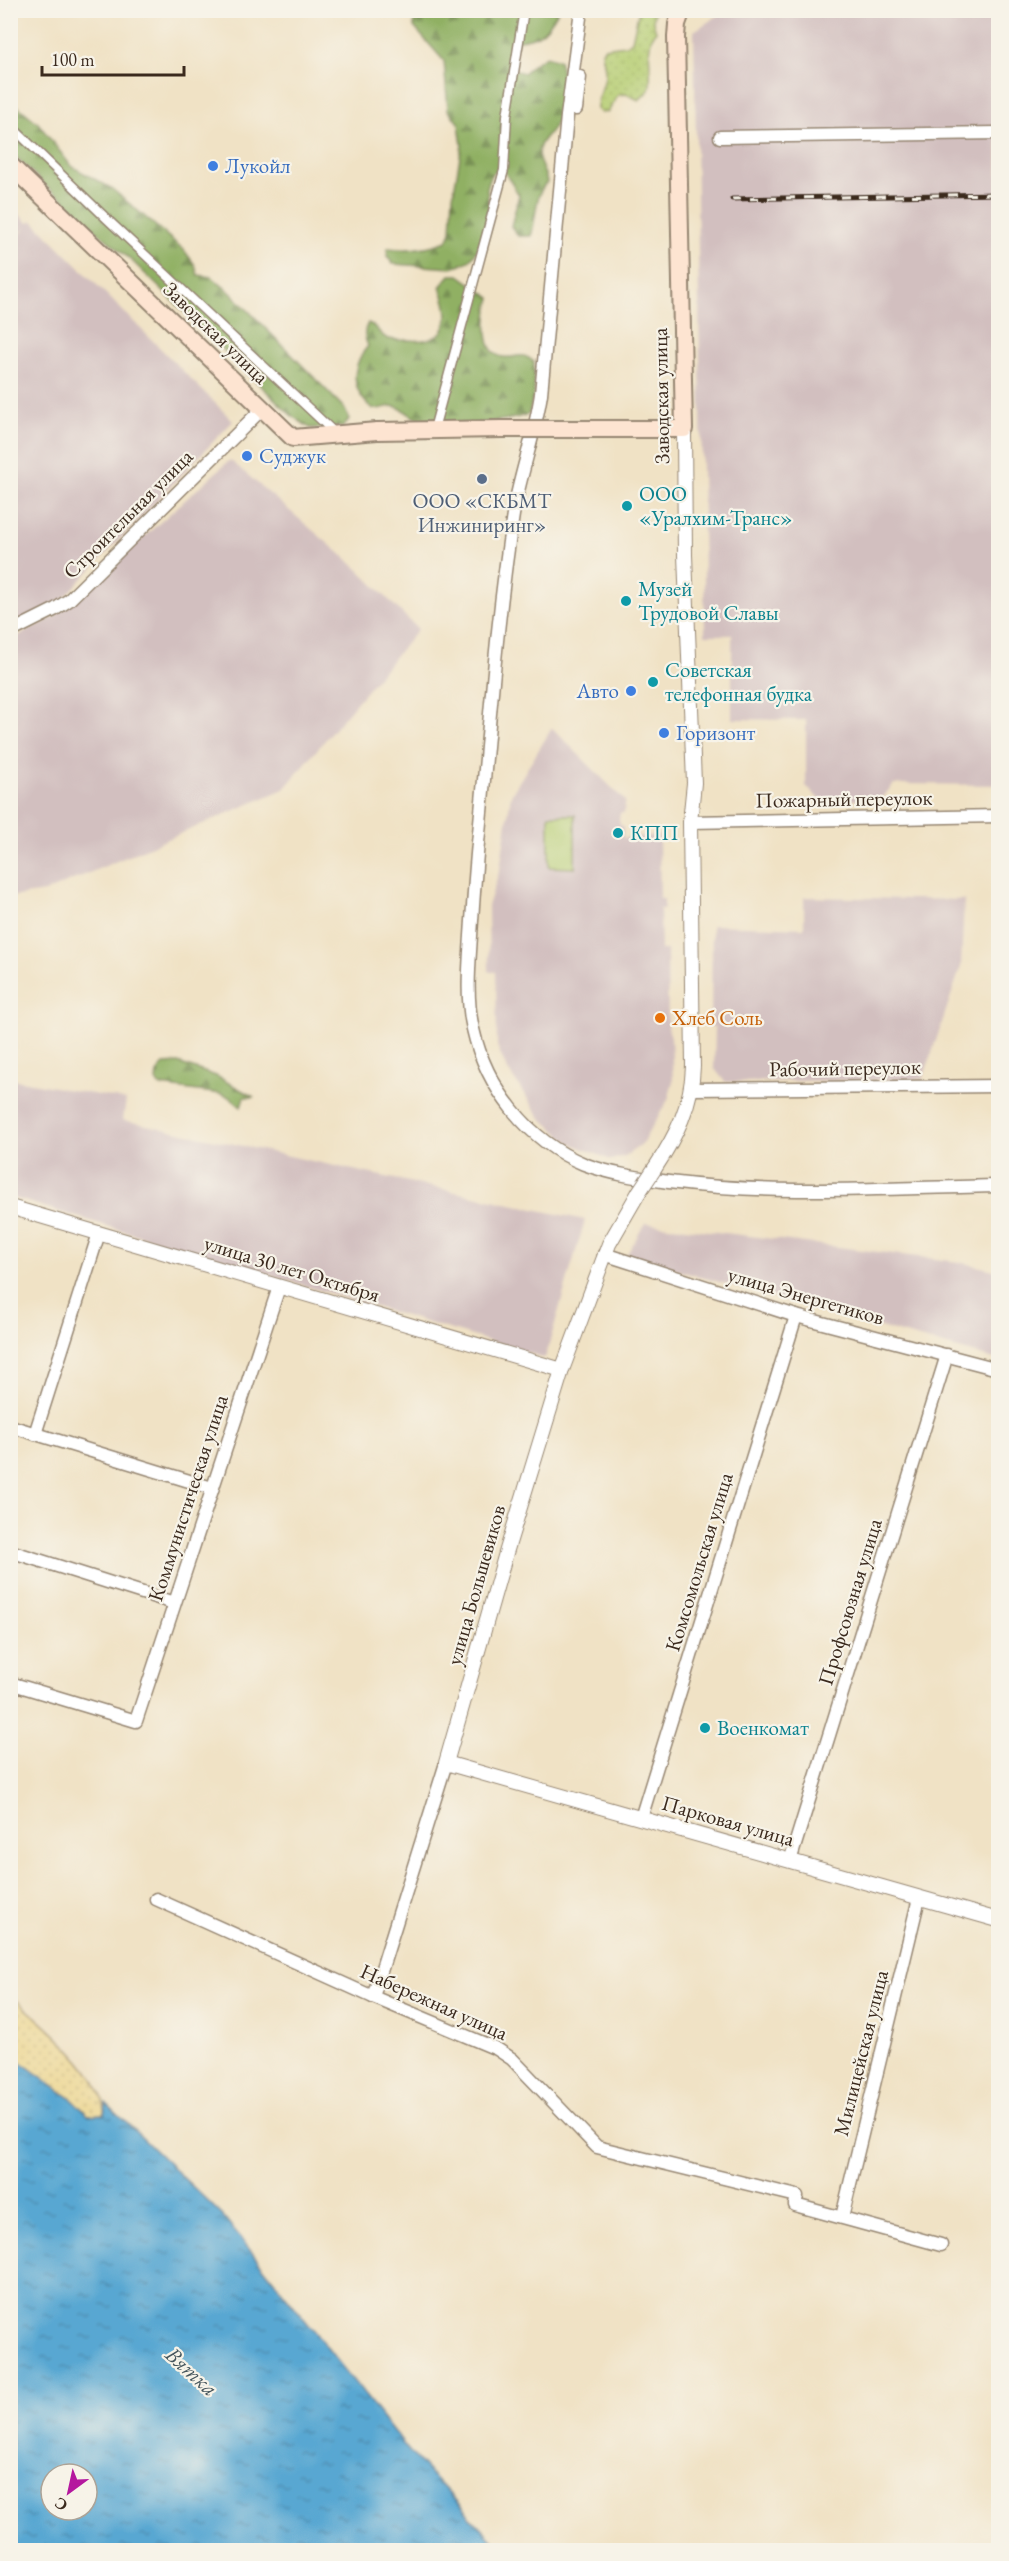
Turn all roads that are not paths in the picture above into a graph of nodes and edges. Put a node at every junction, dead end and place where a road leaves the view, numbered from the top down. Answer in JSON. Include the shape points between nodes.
{"nodes":[{"id":1,"x":524,"y":10,"type":"edge"},
{"id":2,"x":581,"y":10,"type":"edge"},
{"id":3,"x":588,"y":10,"type":"edge"},
{"id":4,"x":682,"y":10,"type":"edge"},
{"id":5,"x":576,"y":109,"type":"dead end"},
{"id":6,"x":10,"y":125,"type":"edge"},
{"id":7,"x":999,"y":133,"type":"edge"},
{"id":8,"x":720,"y":136,"type":"dead end"},
{"id":9,"x":10,"y":165,"type":"edge"},
{"id":10,"x":262,"y":409,"type":"junction"},
{"id":11,"x":434,"y":429,"type":"junction"},
{"id":12,"x":684,"y":429,"type":"junction"},
{"id":13,"x":337,"y":434,"type":"junction"},
{"id":14,"x":10,"y":632,"type":"edge"},
{"id":15,"x":999,"y":816,"type":"edge"},
{"id":16,"x":690,"y":822,"type":"junction"},
{"id":17,"x":999,"y":1086,"type":"edge"},
{"id":18,"x":692,"y":1089,"type":"junction"},
{"id":19,"x":999,"y":1186,"type":"edge"},
{"id":20,"x":639,"y":1192,"type":"joint"},
{"id":21,"x":10,"y":1207,"type":"edge"},
{"id":22,"x":99,"y":1233,"type":"junction"},
{"id":23,"x":604,"y":1254,"type":"junction"},
{"id":24,"x":279,"y":1287,"type":"junction"},
{"id":25,"x":796,"y":1316,"type":"junction"},
{"id":26,"x":947,"y":1355,"type":"junction"},
{"id":27,"x":999,"y":1369,"type":"edge"},
{"id":28,"x":562,"y":1371,"type":"junction"},
{"id":29,"x":10,"y":1426,"type":"edge"},
{"id":30,"x":35,"y":1434,"type":"junction"},
{"id":31,"x":212,"y":1488,"type":"junction"},
{"id":32,"x":10,"y":1551,"type":"edge"},
{"id":33,"x":174,"y":1603,"type":"junction"},
{"id":34,"x":10,"y":1683,"type":"edge"},
{"id":35,"x":446,"y":1763,"type":"junction"},
{"id":36,"x":640,"y":1818,"type":"junction"},
{"id":37,"x":790,"y":1861,"type":"junction"},
{"id":38,"x":919,"y":1898,"type":"junction"},
{"id":39,"x":156,"y":1899,"type":"dead end"},
{"id":40,"x":999,"y":1920,"type":"edge"},
{"id":41,"x":373,"y":1997,"type":"junction"},
{"id":42,"x":842,"y":2217,"type":"junction"},
{"id":43,"x":941,"y":2245,"type":"dead end"}],
"edges":[{"from":1,"to":11,"type":"street","via":[[507,116],[504,170]]},
{"from":2,"to":19,"type":"street","via":[[541,394],[511,531],[475,876],[469,1000],[472,1026],[484,1062],[510,1107],[544,1140],[565,1155],[608,1171],[750,1190]]},
{"from":3,"to":5,"type":"street"},
{"from":4,"to":12,"type":"main road","name":"Заводская улица","via":[[676,37]]},
{"from":6,"to":13,"type":"street"},
{"from":7,"to":8,"type":"street"},
{"from":9,"to":10,"type":"main road","name":"Заводская улица"},
{"from":10,"to":13,"type":"main road","name":"Заводская улица","via":[[293,438]]},
{"from":10,"to":14,"type":"street","name":"Строительная улица","via":[[69,600]]},
{"from":11,"to":12,"type":"main road","name":"Заводская улица","bridge":true},
{"from":11,"to":13,"type":"main road","name":"Заводская улица"},
{"from":12,"to":16,"type":"street","name":"Заводская улица","via":[[694,783]]},
{"from":15,"to":16,"type":"street","name":"Пожарный переулок"},
{"from":16,"to":18,"type":"street","name":"Заводская улица"},
{"from":17,"to":18,"type":"street","name":"Рабочий переулок"},
{"from":18,"to":20,"type":"street","name":"Заводская улица","bridge":true,"via":[[676,1133]]},
{"from":20,"to":23,"type":"street","name":"улица Большевиков"},
{"from":21,"to":22,"type":"street","name":"улица 30 лет Октября"},
{"from":22,"to":24,"type":"street","name":"улица 30 лет Октября"},
{"from":22,"to":30,"type":"street"},
{"from":23,"to":25,"type":"street","name":"улица Энергетиков"},
{"from":23,"to":28,"type":"street","name":"улица Большевиков"},
{"from":24,"to":28,"type":"street","name":"улица 30 лет Октября"},
{"from":24,"to":31,"type":"street","name":"Коммунистическая улица"},
{"from":25,"to":26,"type":"street","name":"улица Энергетиков"},
{"from":25,"to":36,"type":"street","name":"Комсомольская улица"},
{"from":26,"to":27,"type":"street","name":"улица Энергетиков"},
{"from":26,"to":37,"type":"street","name":"Профсоюзная улица"},
{"from":28,"to":35,"type":"street","name":"улица Большевиков"},
{"from":29,"to":30,"type":"street"},
{"from":30,"to":31,"type":"street"},
{"from":31,"to":33,"type":"street","name":"Коммунистическая улица"},
{"from":32,"to":33,"type":"street"},
{"from":33,"to":34,"type":"street","name":"Коммунистическая улица","via":[[136,1721]]},
{"from":35,"to":36,"type":"street","name":"Парковая улица"},
{"from":35,"to":41,"type":"street","name":"улица Большевиков"},
{"from":36,"to":37,"type":"street","name":"Парковая улица"},
{"from":37,"to":38,"type":"street","name":"Парковая улица"},
{"from":38,"to":40,"type":"street","name":"Парковая улица"},
{"from":38,"to":42,"type":"street","name":"Милицейская улица"},
{"from":39,"to":41,"type":"street","name":"Набережная улица"},
{"from":41,"to":42,"type":"street","name":"Набережная улица","via":[[483,2042],[512,2059],[597,2147],[796,2196],[795,2205]]},
{"from":42,"to":43,"type":"street","name":"Набережная улица"}]}
